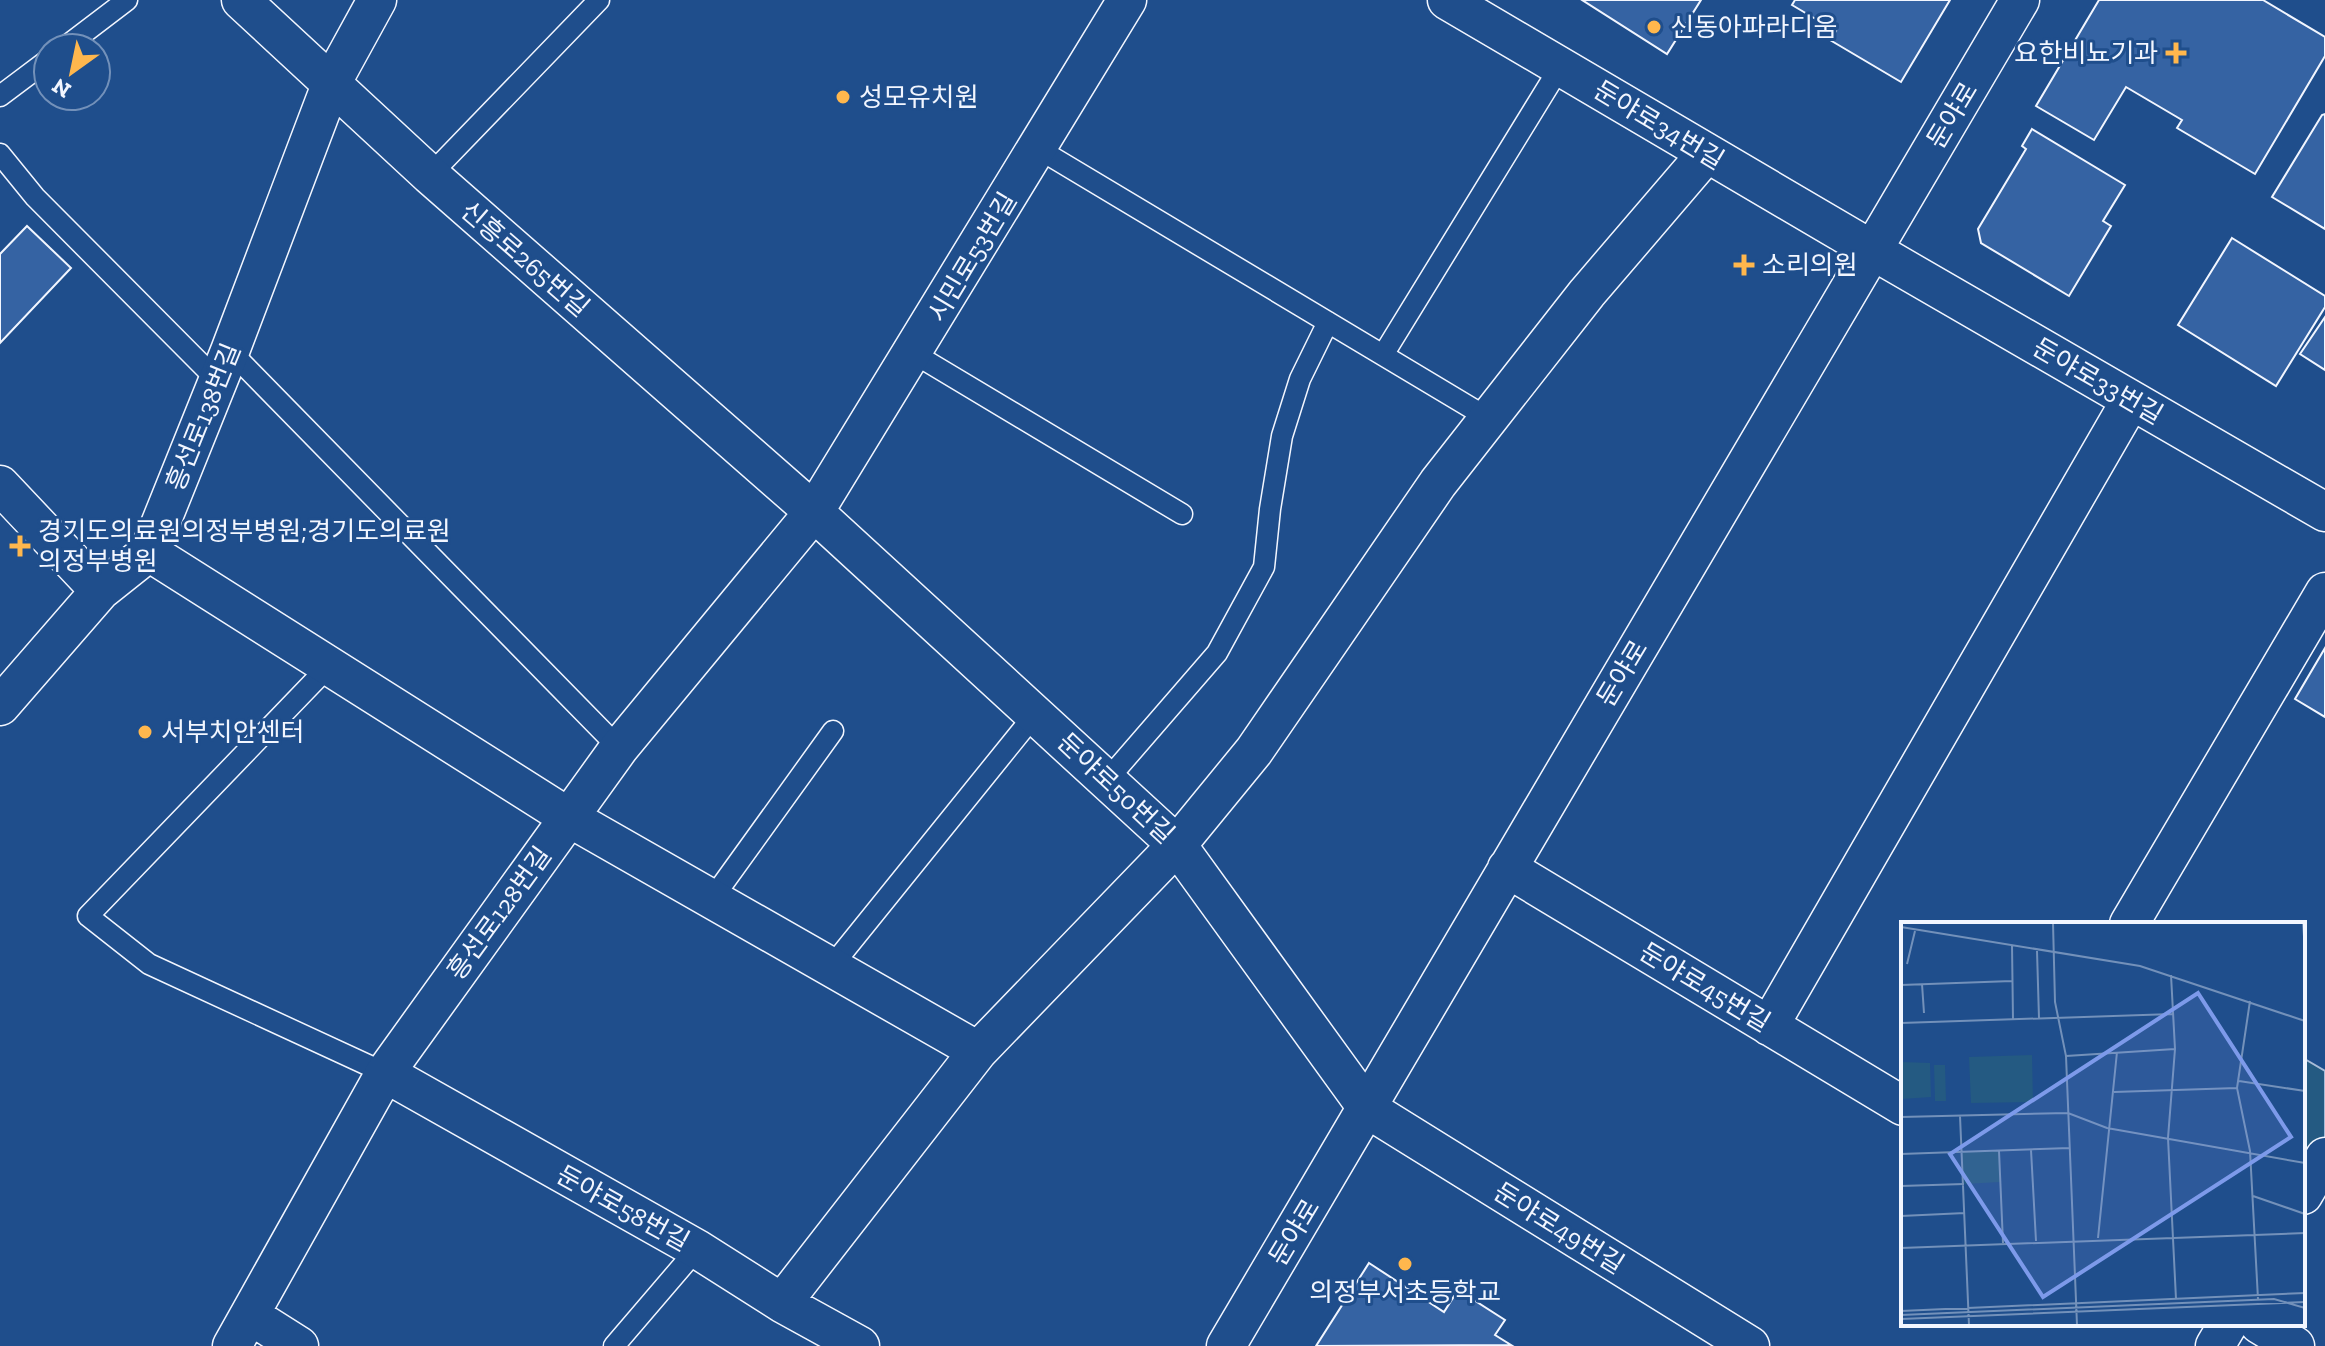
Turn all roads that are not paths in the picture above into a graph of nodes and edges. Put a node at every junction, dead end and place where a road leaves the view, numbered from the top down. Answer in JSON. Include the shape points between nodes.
{"nodes":[{"id":1,"x":127,"y":0,"type":"edge"},
{"id":2,"x":241,"y":0,"type":"edge"},
{"id":3,"x":377,"y":0,"type":"edge"},
{"id":4,"x":599,"y":0,"type":"edge"},
{"id":5,"x":1127,"y":0,"type":"edge"},
{"id":6,"x":1447,"y":0,"type":"edge"},
{"id":7,"x":2020,"y":0,"type":"edge"},
{"id":8,"x":85,"y":32,"type":"edge"},
{"id":9,"x":1560,"y":67,"type":"junction"},
{"id":10,"x":32,"y":72,"type":"edge"},
{"id":11,"x":332,"y":82,"type":"junction"},
{"id":12,"x":0,"y":96,"type":"edge"},
{"id":13,"x":1037,"y":148,"type":"junction"},
{"id":14,"x":1707,"y":153,"type":"junction"},
{"id":15,"x":0,"y":154,"type":"edge"},
{"id":16,"x":430,"y":175,"type":"junction"},
{"id":17,"x":1872,"y":250,"type":"junction"},
{"id":18,"x":1328,"y":322,"type":"junction"},
{"id":19,"x":913,"y":353,"type":"junction"},
{"id":20,"x":1383,"y":355,"type":"junction"},
{"id":21,"x":224,"y":365,"type":"junction"},
{"id":22,"x":2131,"y":400,"type":"junction"},
{"id":23,"x":1488,"y":418,"type":"junction"},
{"id":24,"x":0,"y":485,"type":"edge"},
{"id":25,"x":814,"y":512,"type":"junction"},
{"id":26,"x":2325,"y":512,"type":"edge"},
{"id":27,"x":1182,"y":514,"type":"dead end"},
{"id":28,"x":149,"y":552,"type":"junction"},
{"id":29,"x":100,"y":591,"type":"junction"},
{"id":30,"x":2325,"y":592,"type":"edge"},
{"id":31,"x":329,"y":666,"type":"junction"},
{"id":32,"x":0,"y":706,"type":"edge"},
{"id":33,"x":1036,"y":713,"type":"junction"},
{"id":34,"x":833,"y":731,"type":"dead end"},
{"id":35,"x":619,"y":748,"type":"junction"},
{"id":36,"x":1107,"y":780,"type":"junction"},
{"id":37,"x":568,"y":817,"type":"junction"},
{"id":38,"x":1177,"y":845,"type":"junction"},
{"id":39,"x":1507,"y":868,"type":"junction"},
{"id":40,"x":712,"y":899,"type":"junction"},
{"id":41,"x":2130,"y":922,"type":"edge"},
{"id":42,"x":831,"y":967,"type":"junction"},
{"id":43,"x":1769,"y":1026,"type":"junction"},
{"id":44,"x":978,"y":1051,"type":"junction"},
{"id":45,"x":385,"y":1073,"type":"junction"},
{"id":46,"x":1901,"y":1105,"type":"edge"},
{"id":47,"x":1368,"y":1109,"type":"junction"},
{"id":48,"x":2325,"y":1157,"type":"edge"},
{"id":49,"x":2305,"y":1192,"type":"edge"},
{"id":50,"x":697,"y":1249,"type":"junction"},
{"id":51,"x":782,"y":1303,"type":"junction"},
{"id":52,"x":2227,"y":1326,"type":"edge"},
{"id":53,"x":2262,"y":1326,"type":"edge"},
{"id":54,"x":241,"y":1330,"type":"edge"},
{"id":55,"x":299,"y":1346,"type":"edge"},
{"id":56,"x":614,"y":1346,"type":"edge"},
{"id":57,"x":860,"y":1346,"type":"edge"},
{"id":58,"x":1226,"y":1346,"type":"edge"},
{"id":59,"x":1750,"y":1346,"type":"edge"},
{"id":60,"x":2215,"y":1346,"type":"edge"},
{"id":61,"x":2295,"y":1346,"type":"edge"}],
"edges":[{"from":1,"to":8,"type":"lane"},
{"from":2,"to":11,"type":"street","name":"신흥로265번길"},
{"from":3,"to":11,"type":"street","name":"흥선로138번길"},
{"from":4,"to":16,"type":"lane"},
{"from":5,"to":13,"type":"street","name":"시민로53번길"},
{"from":6,"to":9,"type":"street","name":"둔야로34번길"},
{"from":7,"to":17,"type":"street","name":"둔야로"},
{"from":9,"to":14,"type":"street","name":"둔야로34번길"},
{"from":9,"to":20,"type":"lane"},
{"from":10,"to":12,"type":"lane"},
{"from":11,"to":16,"type":"street","name":"신흥로265번길"},
{"from":11,"to":21,"type":"street","name":"흥선로138번길"},
{"from":13,"to":18,"type":"lane"},
{"from":13,"to":19,"type":"street","name":"시민로53번길"},
{"from":14,"to":17,"type":"street","name":"둔야로34번길"},
{"from":14,"to":23,"type":"street"},
{"from":15,"to":21,"type":"lane","via":[[35,197]]},
{"from":16,"to":25,"type":"street","name":"신흥로265번길"},
{"from":17,"to":22,"type":"street","name":"둔야로33번길"},
{"from":17,"to":39,"type":"street","name":"둔야로"},
{"from":18,"to":20,"type":"lane"},
{"from":18,"to":36,"type":"lane","via":[[1300,379],[1282,436],[1264,567],[1217,653]]},
{"from":19,"to":25,"type":"street","name":"시민로53번길"},
{"from":19,"to":27,"type":"lane"},
{"from":20,"to":23,"type":"lane"},
{"from":21,"to":28,"type":"street","name":"흥선로138번길"},
{"from":21,"to":35,"type":"lane"},
{"from":22,"to":26,"type":"street","name":"둔야로33번길"},
{"from":22,"to":43,"type":"street"},
{"from":23,"to":38,"type":"street","via":[[1254,751]]},
{"from":24,"to":29,"type":"street"},
{"from":25,"to":33,"type":"street","name":"둔야로50번길"},
{"from":25,"to":35,"type":"street","name":"흥선로128번길"},
{"from":28,"to":29,"type":"street","name":"흥선로138번길"},
{"from":28,"to":31,"type":"street"},
{"from":29,"to":32,"type":"street","name":"흥선로138번길"},
{"from":30,"to":41,"type":"street"},
{"from":31,"to":37,"type":"street"},
{"from":31,"to":45,"type":"lane","via":[[88,916],[149,964]]},
{"from":33,"to":36,"type":"street","name":"둔야로50번길"},
{"from":33,"to":42,"type":"lane"},
{"from":34,"to":40,"type":"lane"},
{"from":35,"to":37,"type":"street","name":"흥선로128번길"},
{"from":36,"to":38,"type":"street","name":"둔야로50번길"},
{"from":37,"to":40,"type":"street"},
{"from":37,"to":45,"type":"street","name":"흥선로128번길"},
{"from":38,"to":44,"type":"street"},
{"from":38,"to":47,"type":"street","name":"둔야로50번길"},
{"from":39,"to":43,"type":"street","name":"둔야로45번길"},
{"from":39,"to":47,"type":"street","name":"둔야로"},
{"from":40,"to":42,"type":"street"},
{"from":42,"to":44,"type":"street"},
{"from":43,"to":46,"type":"street","name":"둔야로45번길"},
{"from":44,"to":51,"type":"street"},
{"from":45,"to":50,"type":"street","name":"둔야로58번길"},
{"from":45,"to":54,"type":"street","name":"흥선로128번길"},
{"from":47,"to":58,"type":"street","name":"둔야로"},
{"from":47,"to":59,"type":"street","name":"둔야로49번길"},
{"from":48,"to":49,"type":"street"},
{"from":50,"to":51,"type":"street","name":"둔야로58번길"},
{"from":50,"to":56,"type":"lane"},
{"from":51,"to":57,"type":"street","name":"둔야로58번길"},
{"from":52,"to":60,"type":"street"},
{"from":53,"to":61,"type":"street"},
{"from":54,"to":55,"type":"street"}]}
